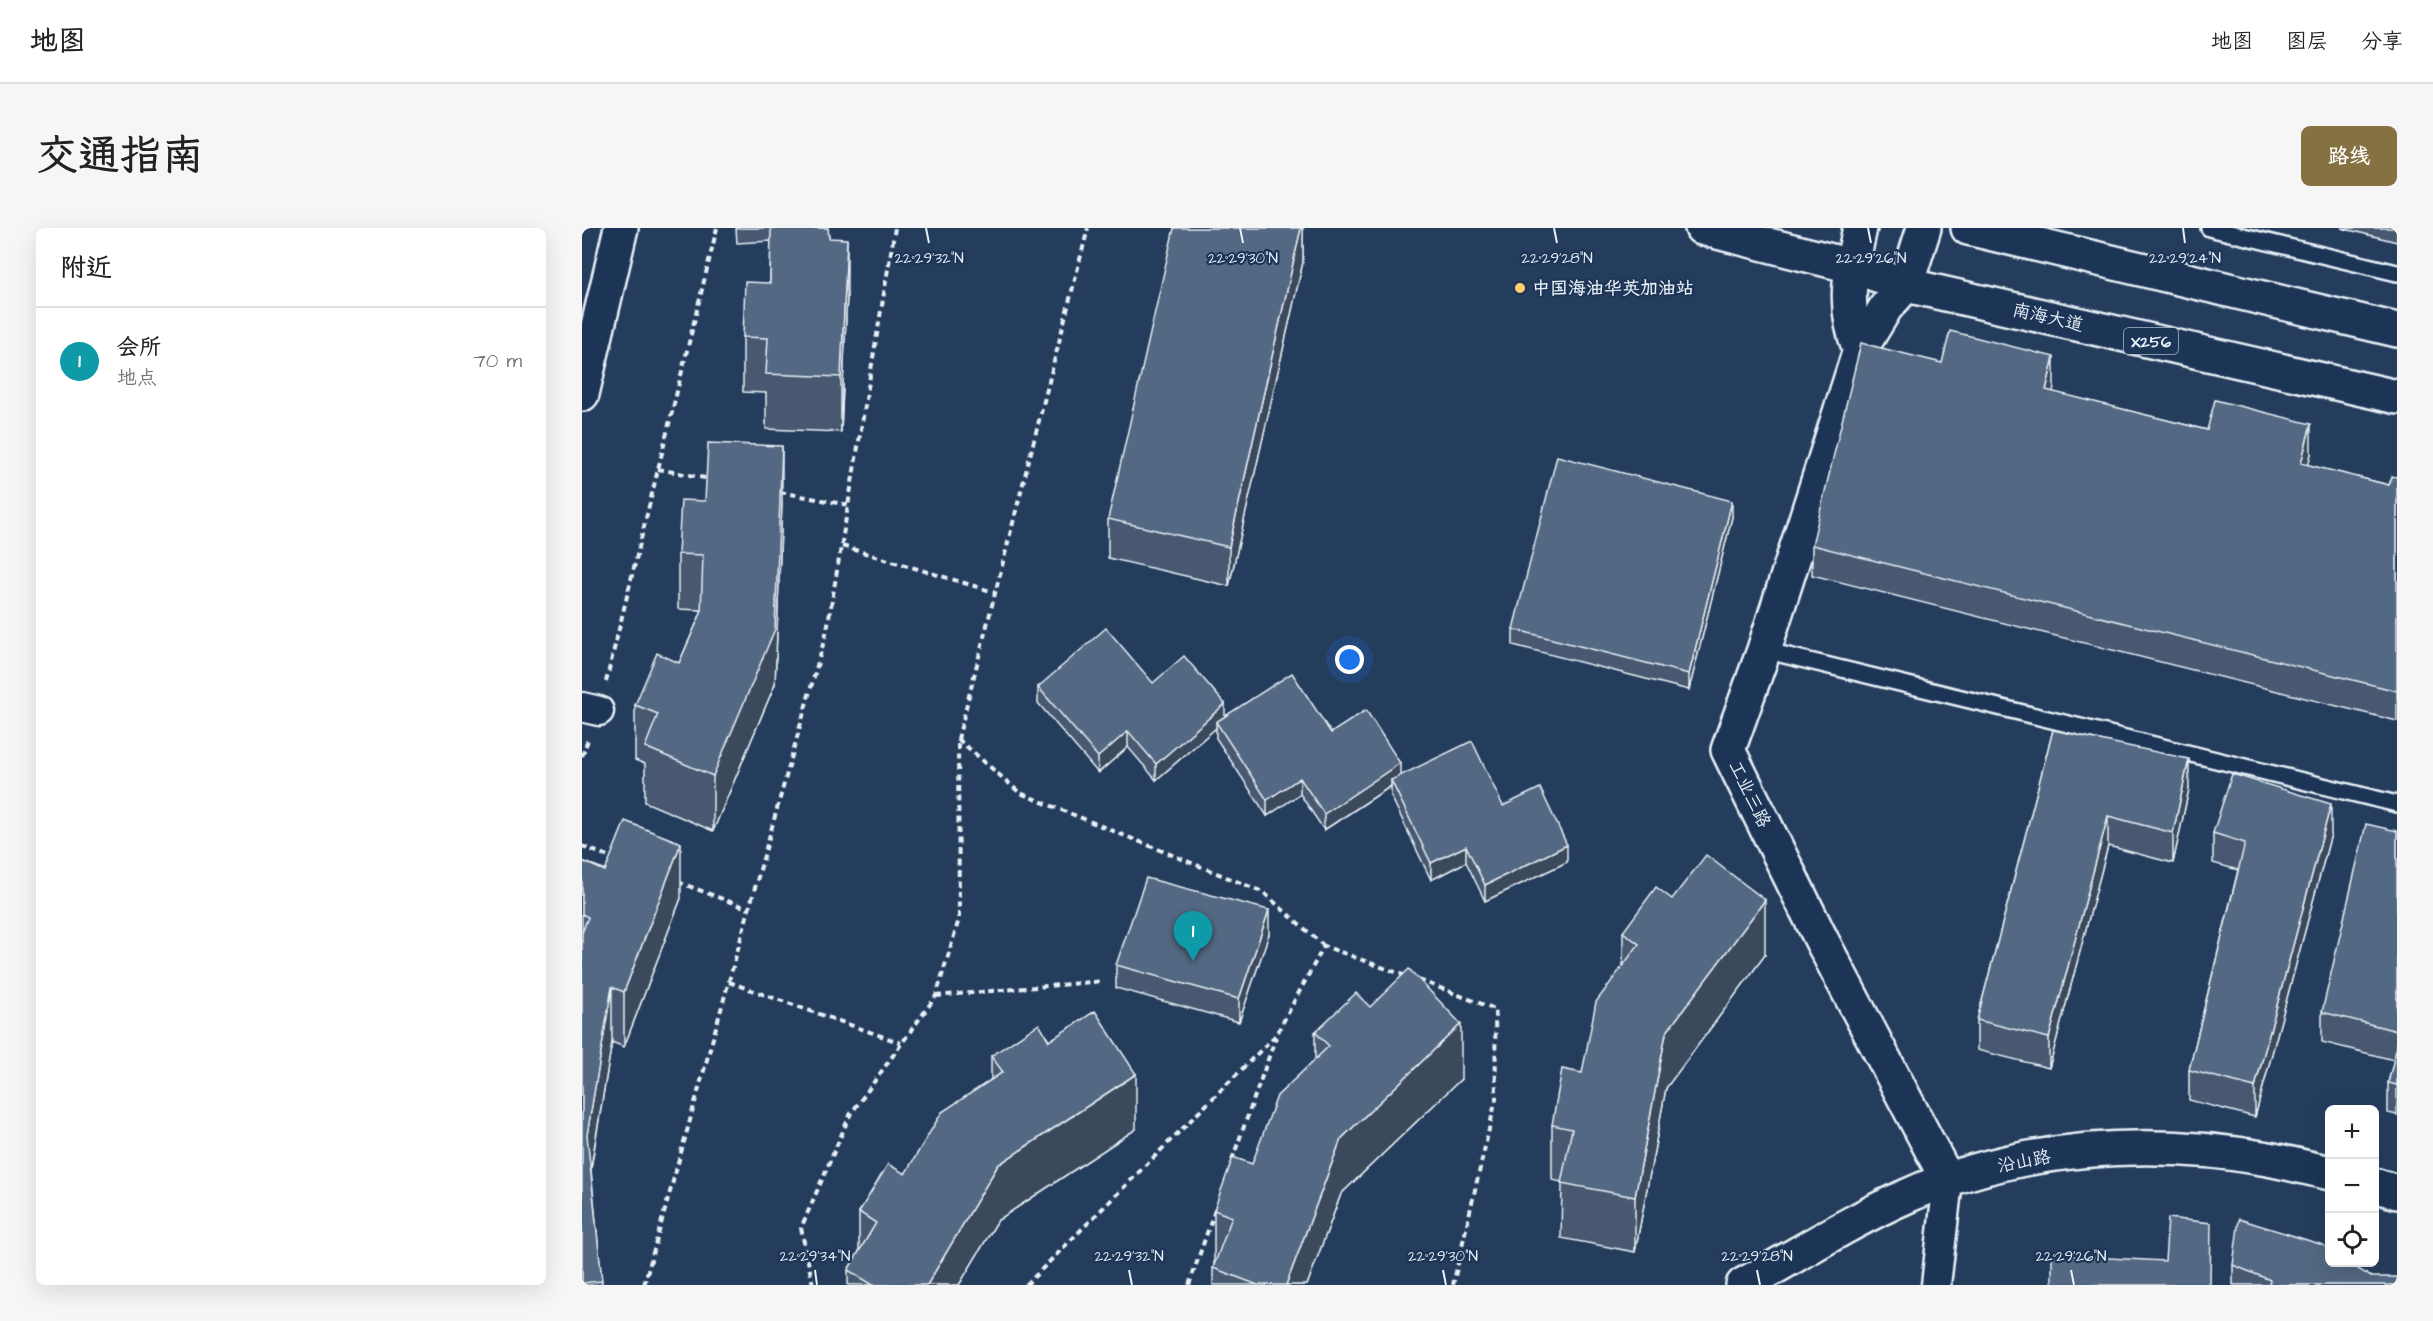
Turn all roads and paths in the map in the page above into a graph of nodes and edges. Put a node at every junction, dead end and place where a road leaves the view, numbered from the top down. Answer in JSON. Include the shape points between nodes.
{"nodes":[{"id":1,"x":621,"y":228,"type":"edge"},
{"id":2,"x":717,"y":228,"type":"edge"},
{"id":3,"x":895,"y":228,"type":"edge"},
{"id":4,"x":1088,"y":228,"type":"edge"},
{"id":5,"x":1702,"y":228,"type":"edge"},
{"id":6,"x":1860,"y":228,"type":"edge"},
{"id":7,"x":1924,"y":228,"type":"edge"},
{"id":8,"x":1968,"y":228,"type":"edge"},
{"id":9,"x":2209,"y":228,"type":"edge"},
{"id":10,"x":1851,"y":266,"type":"junction"},
{"id":11,"x":2397,"y":273,"type":"edge"},
{"id":12,"x":1906,"y":285,"type":"junction"},
{"id":13,"x":2397,"y":330,"type":"edge"},
{"id":14,"x":1860,"y":350,"type":"junction"},
{"id":15,"x":582,"y":394,"type":"edge"},
{"id":16,"x":2397,"y":397,"type":"edge"},
{"id":17,"x":658,"y":469,"type":"junction"},
{"id":18,"x":714,"y":479,"type":"edge"},
{"id":19,"x":770,"y":490,"type":"edge"},
{"id":20,"x":848,"y":505,"type":"junction"},
{"id":21,"x":842,"y":546,"type":"junction"},
{"id":22,"x":994,"y":592,"type":"junction"},
{"id":23,"x":1764,"y":651,"type":"junction"},
{"id":24,"x":591,"y":709,"type":"edge"},
{"id":25,"x":958,"y":739,"type":"junction"},
{"id":26,"x":582,"y":756,"type":"edge"},
{"id":27,"x":2397,"y":804,"type":"edge"},
{"id":28,"x":582,"y":846,"type":"edge"},
{"id":29,"x":615,"y":859,"type":"edge"},
{"id":30,"x":671,"y":880,"type":"edge"},
{"id":31,"x":749,"y":909,"type":"junction"},
{"id":32,"x":1324,"y":946,"type":"junction"},
{"id":33,"x":1103,"y":981,"type":"dead end"},
{"id":34,"x":729,"y":982,"type":"junction"},
{"id":35,"x":936,"y":996,"type":"junction"},
{"id":36,"x":1279,"y":1028,"type":"junction"},
{"id":37,"x":902,"y":1043,"type":"junction"},
{"id":38,"x":1232,"y":1162,"type":"edge"},
{"id":39,"x":2325,"y":1172,"type":"edge"},
{"id":40,"x":1948,"y":1181,"type":"junction"},
{"id":41,"x":2379,"y":1187,"type":"edge"},
{"id":42,"x":2397,"y":1192,"type":"edge"},
{"id":43,"x":1216,"y":1207,"type":"edge"},
{"id":44,"x":644,"y":1285,"type":"edge"},
{"id":45,"x":813,"y":1285,"type":"edge"},
{"id":46,"x":1026,"y":1285,"type":"edge"},
{"id":47,"x":1188,"y":1285,"type":"edge"},
{"id":48,"x":1452,"y":1285,"type":"edge"},
{"id":49,"x":1743,"y":1285,"type":"edge"},
{"id":50,"x":1936,"y":1285,"type":"edge"}],
"edges":[{"from":1,"to":15,"type":"street"},
{"from":2,"to":17,"type":"path"},
{"from":3,"to":20,"type":"path"},
{"from":4,"to":22,"type":"path"},
{"from":5,"to":10,"type":"street","name":"南海大道","number":"X256"},
{"from":6,"to":10,"type":"street"},
{"from":7,"to":12,"type":"street","name":"工业三路"},
{"from":8,"to":13,"type":"street"},
{"from":9,"to":11,"type":"lane"},
{"from":10,"to":12,"type":"street","name":"南海大道","number":"X256"},
{"from":10,"to":14,"type":"street","via":[[1848,305],[1851,329]]},
{"from":12,"to":14,"type":"street","name":"工业三路","via":[[1886,307]]},
{"from":12,"to":16,"type":"street","name":"南海大道","number":"X256"},
{"from":14,"to":23,"type":"street","name":"工业三路"},
{"from":17,"to":18,"type":"path"},
{"from":17,"to":24,"type":"path"},
{"from":19,"to":20,"type":"path"},
{"from":20,"to":21,"type":"path"},
{"from":21,"to":22,"type":"path"},
{"from":21,"to":31,"type":"path","via":[[827,630]]},
{"from":22,"to":25,"type":"path"},
{"from":23,"to":27,"type":"lane"},
{"from":23,"to":40,"type":"street","name":"工业三路","via":[[1728,750],[1822,941]]},
{"from":24,"to":26,"type":"path"},
{"from":25,"to":32,"type":"path","via":[[1020,792],[1263,892]]},
{"from":25,"to":35,"type":"path","via":[[959,920]]},
{"from":28,"to":29,"type":"path"},
{"from":30,"to":31,"type":"path"},
{"from":31,"to":34,"type":"path"},
{"from":32,"to":36,"type":"path"},
{"from":32,"to":48,"type":"path","via":[[1495,1009],[1496,1099]]},
{"from":33,"to":35,"type":"path"},
{"from":34,"to":37,"type":"path"},
{"from":34,"to":44,"type":"path"},
{"from":35,"to":37,"type":"path"},
{"from":36,"to":38,"type":"path"},
{"from":36,"to":46,"type":"path"},
{"from":37,"to":45,"type":"path","via":[[850,1115],[801,1228]]},
{"from":39,"to":40,"type":"street","name":"沿山路","via":[[2202,1150],[2129,1148],[2066,1153],[2004,1164]]},
{"from":40,"to":49,"type":"street","name":"沿山路","via":[[1907,1196]]},
{"from":40,"to":50,"type":"street"},
{"from":41,"to":42,"type":"street"},
{"from":43,"to":47,"type":"path"}]}
